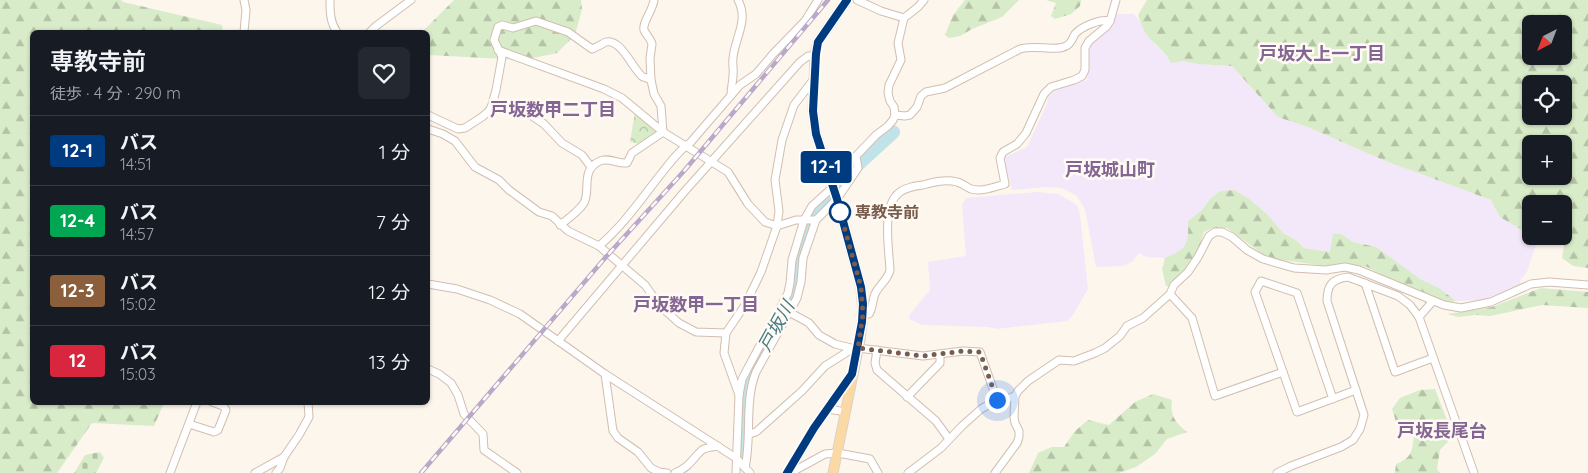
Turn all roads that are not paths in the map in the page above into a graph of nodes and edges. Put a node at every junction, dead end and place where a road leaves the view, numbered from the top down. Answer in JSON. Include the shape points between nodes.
{"nodes":[{"id":1,"x":244,"y":0,"type":"edge"},
{"id":2,"x":330,"y":0,"type":"edge"},
{"id":3,"x":411,"y":0,"type":"edge"},
{"id":4,"x":654,"y":0,"type":"edge"},
{"id":5,"x":738,"y":0,"type":"edge"},
{"id":6,"x":818,"y":0,"type":"edge"},
{"id":7,"x":848,"y":0,"type":"edge"},
{"id":8,"x":857,"y":0,"type":"edge"},
{"id":9,"x":924,"y":0,"type":"edge"},
{"id":10,"x":1116,"y":0,"type":"edge"},
{"id":11,"x":904,"y":18,"type":"junction"},
{"id":12,"x":1110,"y":21,"type":"junction"},
{"id":13,"x":244,"y":30,"type":"edge"},
{"id":14,"x":336,"y":30,"type":"edge"},
{"id":15,"x":372,"y":30,"type":"edge"},
{"id":16,"x":498,"y":50,"type":"junction"},
{"id":17,"x":815,"y":57,"type":"junction"},
{"id":18,"x":814,"y":79,"type":"junction"},
{"id":19,"x":651,"y":80,"type":"junction"},
{"id":20,"x":732,"y":95,"type":"junction"},
{"id":21,"x":492,"y":105,"type":"junction"},
{"id":22,"x":895,"y":115,"type":"junction"},
{"id":23,"x":430,"y":116,"type":"edge"},
{"id":24,"x":430,"y":130,"type":"edge"},
{"id":25,"x":663,"y":132,"type":"junction"},
{"id":26,"x":686,"y":146,"type":"junction"},
{"id":27,"x":712,"y":162,"type":"junction"},
{"id":28,"x":591,"y":167,"type":"junction"},
{"id":29,"x":833,"y":187,"type":"junction"},
{"id":30,"x":837,"y":199,"type":"junction"},
{"id":31,"x":804,"y":220,"type":"junction"},
{"id":32,"x":816,"y":220,"type":"junction"},
{"id":33,"x":560,"y":225,"type":"junction"},
{"id":34,"x":777,"y":226,"type":"junction"},
{"id":35,"x":599,"y":246,"type":"junction"},
{"id":36,"x":623,"y":266,"type":"junction"},
{"id":37,"x":1365,"y":283,"type":"junction"},
{"id":38,"x":430,"y":284,"type":"edge"},
{"id":39,"x":1588,"y":285,"type":"edge"},
{"id":40,"x":1170,"y":294,"type":"junction"},
{"id":41,"x":1433,"y":301,"type":"junction"},
{"id":42,"x":789,"y":312,"type":"junction"},
{"id":43,"x":863,"y":314,"type":"junction"},
{"id":44,"x":1419,"y":317,"type":"junction"},
{"id":45,"x":726,"y":333,"type":"junction"},
{"id":46,"x":558,"y":340,"type":"junction"},
{"id":47,"x":856,"y":349,"type":"junction"},
{"id":48,"x":877,"y":350,"type":"junction"},
{"id":49,"x":940,"y":354,"type":"junction"},
{"id":50,"x":1433,"y":358,"type":"junction"},
{"id":51,"x":430,"y":370,"type":"edge"},
{"id":52,"x":1283,"y":372,"type":"junction"},
{"id":53,"x":605,"y":374,"type":"junction"},
{"id":54,"x":852,"y":374,"type":"junction"},
{"id":55,"x":1356,"y":390,"type":"junction"},
{"id":56,"x":739,"y":395,"type":"junction"},
{"id":57,"x":1015,"y":396,"type":"junction"},
{"id":58,"x":907,"y":397,"type":"junction"},
{"id":59,"x":1333,"y":399,"type":"junction"},
{"id":60,"x":997,"y":400,"type":"junction"},
{"id":61,"x":196,"y":405,"type":"edge"},
{"id":62,"x":220,"y":405,"type":"edge"},
{"id":63,"x":308,"y":405,"type":"edge"},
{"id":64,"x":828,"y":409,"type":"junction"},
{"id":65,"x":846,"y":412,"type":"junction"},
{"id":66,"x":189,"y":424,"type":"junction"},
{"id":67,"x":749,"y":434,"type":"junction"},
{"id":68,"x":949,"y":439,"type":"junction"},
{"id":69,"x":718,"y":446,"type":"junction"},
{"id":70,"x":838,"y":453,"type":"junction"},
{"id":71,"x":284,"y":457,"type":"junction"},
{"id":72,"x":736,"y":458,"type":"junction"},
{"id":73,"x":748,"y":471,"type":"edge"},
{"id":74,"x":787,"y":472,"type":"edge"},
{"id":75,"x":170,"y":473,"type":"edge"},
{"id":76,"x":255,"y":473,"type":"edge"},
{"id":77,"x":276,"y":473,"type":"edge"},
{"id":78,"x":517,"y":473,"type":"edge"},
{"id":79,"x":667,"y":473,"type":"edge"},
{"id":80,"x":674,"y":473,"type":"edge"},
{"id":81,"x":736,"y":473,"type":"edge"},
{"id":82,"x":833,"y":473,"type":"edge"},
{"id":83,"x":878,"y":473,"type":"edge"},
{"id":84,"x":908,"y":473,"type":"edge"},
{"id":85,"x":995,"y":473,"type":"edge"},
{"id":86,"x":1278,"y":473,"type":"edge"},
{"id":87,"x":1474,"y":473,"type":"edge"}],
"edges":[{"from":1,"to":13,"type":"street"},
{"from":2,"to":14,"type":"street","via":[[330,15]]},
{"from":3,"to":15,"type":"street"},
{"from":4,"to":19,"type":"street","via":[[644,26],[652,44]]},
{"from":5,"to":20,"type":"street","via":[[743,17],[732,60]]},
{"from":6,"to":20,"type":"street","via":[[805,21]]},
{"from":7,"to":17,"type":"main road","via":[[823,33]]},
{"from":8,"to":11,"type":"street"},
{"from":9,"to":11,"type":"street"},
{"from":10,"to":12,"type":"street"},
{"from":11,"to":22,"type":"street","via":[[898,44],[901,60],[888,93]]},
{"from":12,"to":22,"type":"street","via":[[1104,20],[1080,30],[1064,48],[1028,46],[1020,49],[945,88],[926,92],[910,115]]},
{"from":12,"to":43,"type":"street","via":[[1085,48],[1082,76],[1052,87],[1044,94],[1026,133],[1017,144],[1003,152],[1000,158],[1005,184],[983,190],[942,180],[907,188],[894,198],[888,227],[890,270],[878,287],[871,312]]},
{"from":16,"to":19,"type":"street","via":[[494,40],[498,27],[513,28],[536,21],[568,32],[592,49],[606,42],[615,44],[638,72]]},
{"from":16,"to":21,"type":"street","via":[[502,57]]},
{"from":16,"to":25,"type":"street","via":[[622,98]]},
{"from":17,"to":18,"type":"main road"},
{"from":17,"to":27,"type":"street","via":[[808,56],[800,62]]},
{"from":18,"to":29,"type":"main road","via":[[816,134]]},
{"from":18,"to":34,"type":"street","via":[[794,105],[782,140],[775,180],[779,211]]},
{"from":19,"to":25,"type":"street","via":[[661,106]]},
{"from":20,"to":26,"type":"street"},
{"from":21,"to":23,"type":"street","via":[[482,117],[465,128]]},
{"from":21,"to":28,"type":"street","via":[[526,112],[544,124],[562,143],[582,155]]},
{"from":22,"to":30,"type":"street","via":[[888,126],[856,156],[858,168]]},
{"from":24,"to":33,"type":"street","via":[[455,141],[475,167],[499,180],[539,212],[552,216]]},
{"from":25,"to":26,"type":"street"},
{"from":25,"to":28,"type":"street","via":[[632,153],[627,163],[610,160]]},
{"from":26,"to":27,"type":"street"},
{"from":26,"to":35,"type":"street","via":[[614,234]]},
{"from":27,"to":34,"type":"street","via":[[728,172],[748,204],[765,222]]},
{"from":27,"to":36,"type":"street"},
{"from":28,"to":33,"type":"street","via":[[584,202]]},
{"from":29,"to":30,"type":"main road"},
{"from":29,"to":31,"type":"street","via":[[812,206]]},
{"from":30,"to":32,"type":"street"},
{"from":30,"to":43,"type":"main road","via":[[861,287]]},
{"from":31,"to":32,"type":"street"},
{"from":31,"to":34,"type":"street"},
{"from":31,"to":56,"type":"street","via":[[792,260],[788,293],[742,380]]},
{"from":32,"to":42,"type":"street","via":[[803,258],[799,290]]},
{"from":33,"to":35,"type":"street"},
{"from":34,"to":45,"type":"street","via":[[757,280]]},
{"from":35,"to":36,"type":"street"},
{"from":36,"to":45,"type":"street","via":[[646,285],[660,306],[679,323],[696,332]]},
{"from":36,"to":46,"type":"street"},
{"from":37,"to":44,"type":"street","via":[[1398,296]]},
{"from":37,"to":50,"type":"street","via":[[1394,372]]},
{"from":37,"to":55,"type":"street","via":[[1348,277],[1340,278],[1332,282],[1327,292],[1327,301]]},
{"from":38,"to":46,"type":"street","via":[[490,300],[520,314]]},
{"from":39,"to":41,"type":"street","via":[[1531,284],[1491,302],[1461,308]]},
{"from":40,"to":41,"type":"street","via":[[1198,258],[1209,236],[1222,232],[1263,259],[1294,268],[1359,270]]},
{"from":40,"to":52,"type":"street","via":[[1192,318],[1215,396]]},
{"from":40,"to":57,"type":"street","via":[[1143,318],[1127,326],[1105,348],[1074,361],[1058,360],[1028,381]]},
{"from":41,"to":44,"type":"street"},
{"from":42,"to":47,"type":"street","via":[[809,322],[819,335],[835,344]]},
{"from":42,"to":67,"type":"street","via":[[752,384]]},
{"from":43,"to":47,"type":"main road"},
{"from":44,"to":50,"type":"street"},
{"from":45,"to":56,"type":"street","via":[[724,354]]},
{"from":46,"to":53,"type":"street"},
{"from":47,"to":48,"type":"street"},
{"from":47,"to":54,"type":"main road"},
{"from":47,"to":67,"type":"street","via":[[825,366],[802,391],[756,432]]},
{"from":48,"to":49,"type":"street","via":[[915,356]]},
{"from":48,"to":58,"type":"street","via":[[877,370]]},
{"from":49,"to":58,"type":"street","via":[[940,363]]},
{"from":49,"to":60,"type":"street","via":[[980,352]]},
{"from":50,"to":87,"type":"street"},
{"from":51,"to":78,"type":"street","via":[[454,387],[464,414],[483,434],[484,450]]},
{"from":52,"to":59,"type":"street","via":[[1297,412]]},
{"from":52,"to":59,"type":"street","via":[[1255,292],[1261,281],[1297,293]]},
{"from":53,"to":69,"type":"street"},
{"from":53,"to":79,"type":"street","via":[[613,431],[652,468]]},
{"from":54,"to":64,"type":"street"},
{"from":54,"to":65,"type":"main road"},
{"from":55,"to":59,"type":"street"},
{"from":55,"to":86,"type":"street","via":[[1364,415],[1353,440]]},
{"from":56,"to":72,"type":"street"},
{"from":57,"to":60,"type":"street"},
{"from":57,"to":85,"type":"street","via":[[1014,418],[1020,437]]},
{"from":58,"to":68,"type":"street","via":[[936,420]]},
{"from":60,"to":68,"type":"street","via":[[981,409]]},
{"from":61,"to":66,"type":"street"},
{"from":62,"to":66,"type":"street","via":[[226,410],[218,430],[214,432]]},
{"from":63,"to":71,"type":"street","via":[[309,417]]},
{"from":64,"to":65,"type":"street"},
{"from":64,"to":74,"type":"street"},
{"from":65,"to":70,"type":"main road"},
{"from":66,"to":75,"type":"street"},
{"from":67,"to":73,"type":"street"},
{"from":68,"to":84,"type":"street"},
{"from":69,"to":72,"type":"street"},
{"from":69,"to":80,"type":"street","via":[[703,449],[683,470]]},
{"from":70,"to":74,"type":"street","via":[[825,454]]},
{"from":70,"to":82,"type":"main road"},
{"from":70,"to":83,"type":"street","via":[[870,459]]},
{"from":71,"to":76,"type":"street"},
{"from":71,"to":77,"type":"street"},
{"from":72,"to":73,"type":"street"},
{"from":72,"to":81,"type":"street"}]}
